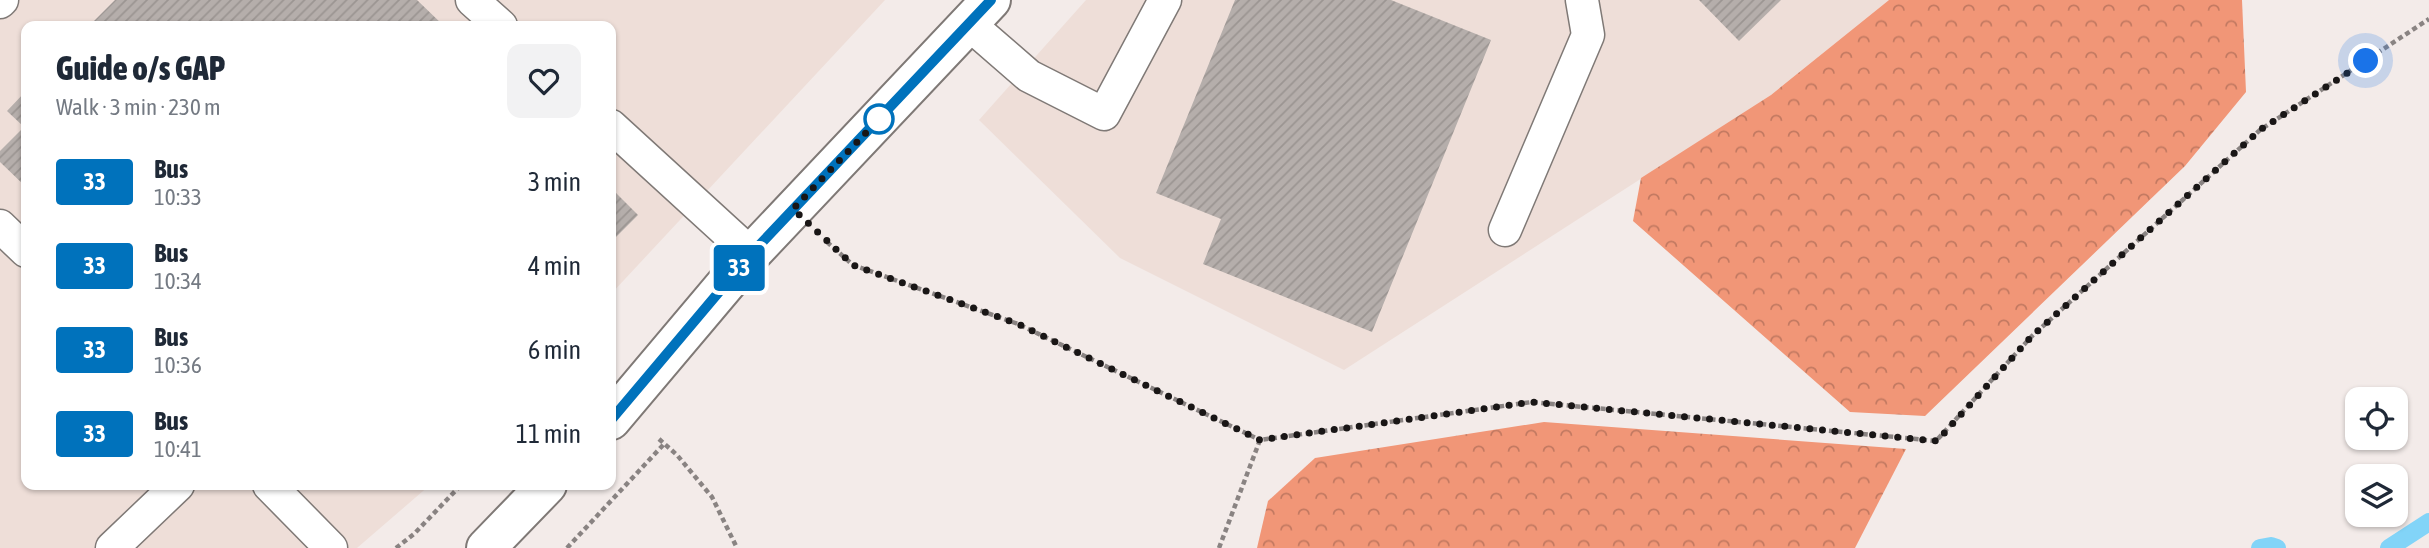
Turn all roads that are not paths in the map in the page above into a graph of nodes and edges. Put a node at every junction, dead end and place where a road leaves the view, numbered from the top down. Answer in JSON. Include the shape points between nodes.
{"nodes":[{"id":1,"x":472,"y":0,"type":"edge"},
{"id":2,"x":1165,"y":0,"type":"edge"},
{"id":3,"x":1582,"y":0,"type":"edge"},
{"id":4,"x":980,"y":12,"type":"edge"},
{"id":5,"x":495,"y":21,"type":"edge"},
{"id":6,"x":616,"y":132,"type":"edge"},
{"id":7,"x":0,"y":226,"type":"edge"},
{"id":8,"x":1505,"y":230,"type":"dead end"},
{"id":9,"x":21,"y":246,"type":"edge"},
{"id":10,"x":751,"y":254,"type":"junction"},
{"id":11,"x":616,"y":414,"type":"edge"},
{"id":12,"x":173,"y":490,"type":"edge"},
{"id":13,"x":274,"y":490,"type":"edge"},
{"id":14,"x":542,"y":490,"type":"edge"},
{"id":15,"x":112,"y":548,"type":"edge"},
{"id":16,"x":331,"y":548,"type":"edge"},
{"id":17,"x":486,"y":548,"type":"edge"}],
"edges":[{"from":1,"to":5,"type":"lane"},
{"from":2,"to":4,"type":"lane","via":[[1104,114],[1029,76]]},
{"from":3,"to":8,"type":"lane","via":[[1588,36]]},
{"from":4,"to":10,"type":"street"},
{"from":6,"to":10,"type":"lane"},
{"from":7,"to":9,"type":"lane"},
{"from":10,"to":11,"type":"street"},
{"from":12,"to":15,"type":"lane"},
{"from":13,"to":16,"type":"lane"},
{"from":14,"to":17,"type":"street"}]}
